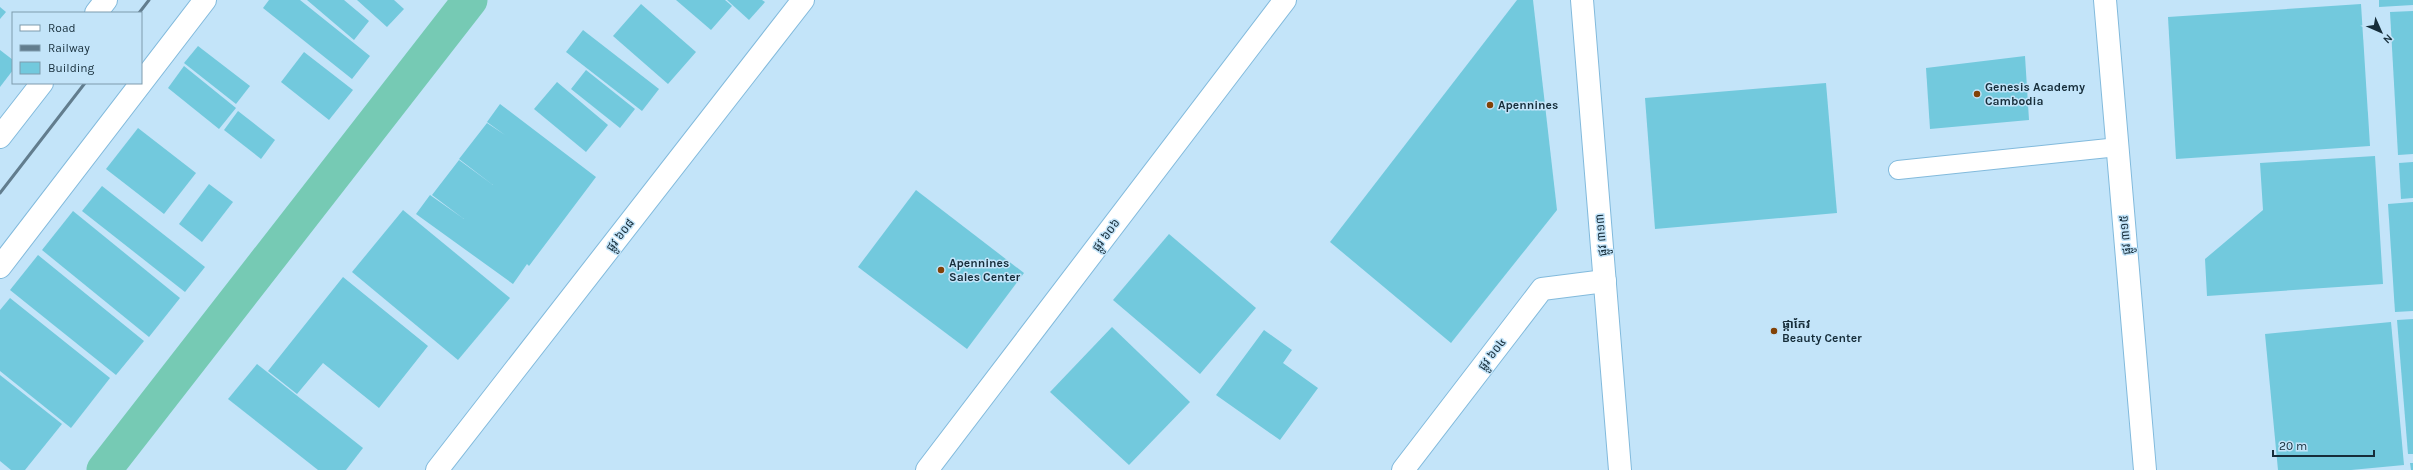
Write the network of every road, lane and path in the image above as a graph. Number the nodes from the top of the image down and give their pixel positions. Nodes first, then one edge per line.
1 (106, 0) edge
2 (205, 0) edge
3 (803, 0) edge
4 (1285, 0) edge
5 (1582, 0) edge
6 (2105, 0) edge
7 (97, 12) edge
8 (142, 82) edge
9 (41, 84) edge
10 (140, 84) edge
11 (0, 138) edge
12 (2118, 147) junction
13 (1898, 170) dead end
14 (0, 266) edge
15 (1605, 281) junction
16 (437, 470) edge
17 (927, 470) edge
18 (1403, 470) edge
19 (1620, 470) edge
20 (2145, 470) edge

1 - 7 street
2 - 8 street
3 - 16 street, ផ្លូវ ៦០៨
4 - 17 street, ផ្លូវ ៦០៦
5 - 15 street, ផ្លូវ ៣១៣
6 - 12 street, ផ្លូវ ៣១៥
9 - 11 street
10 - 14 street
12 - 13 lane
12 - 20 street, ផ្លូវ ៣១៥
15 - 18 street, ផ្លូវ ៦០៤
15 - 19 street, ផ្លូវ ៣១៣

